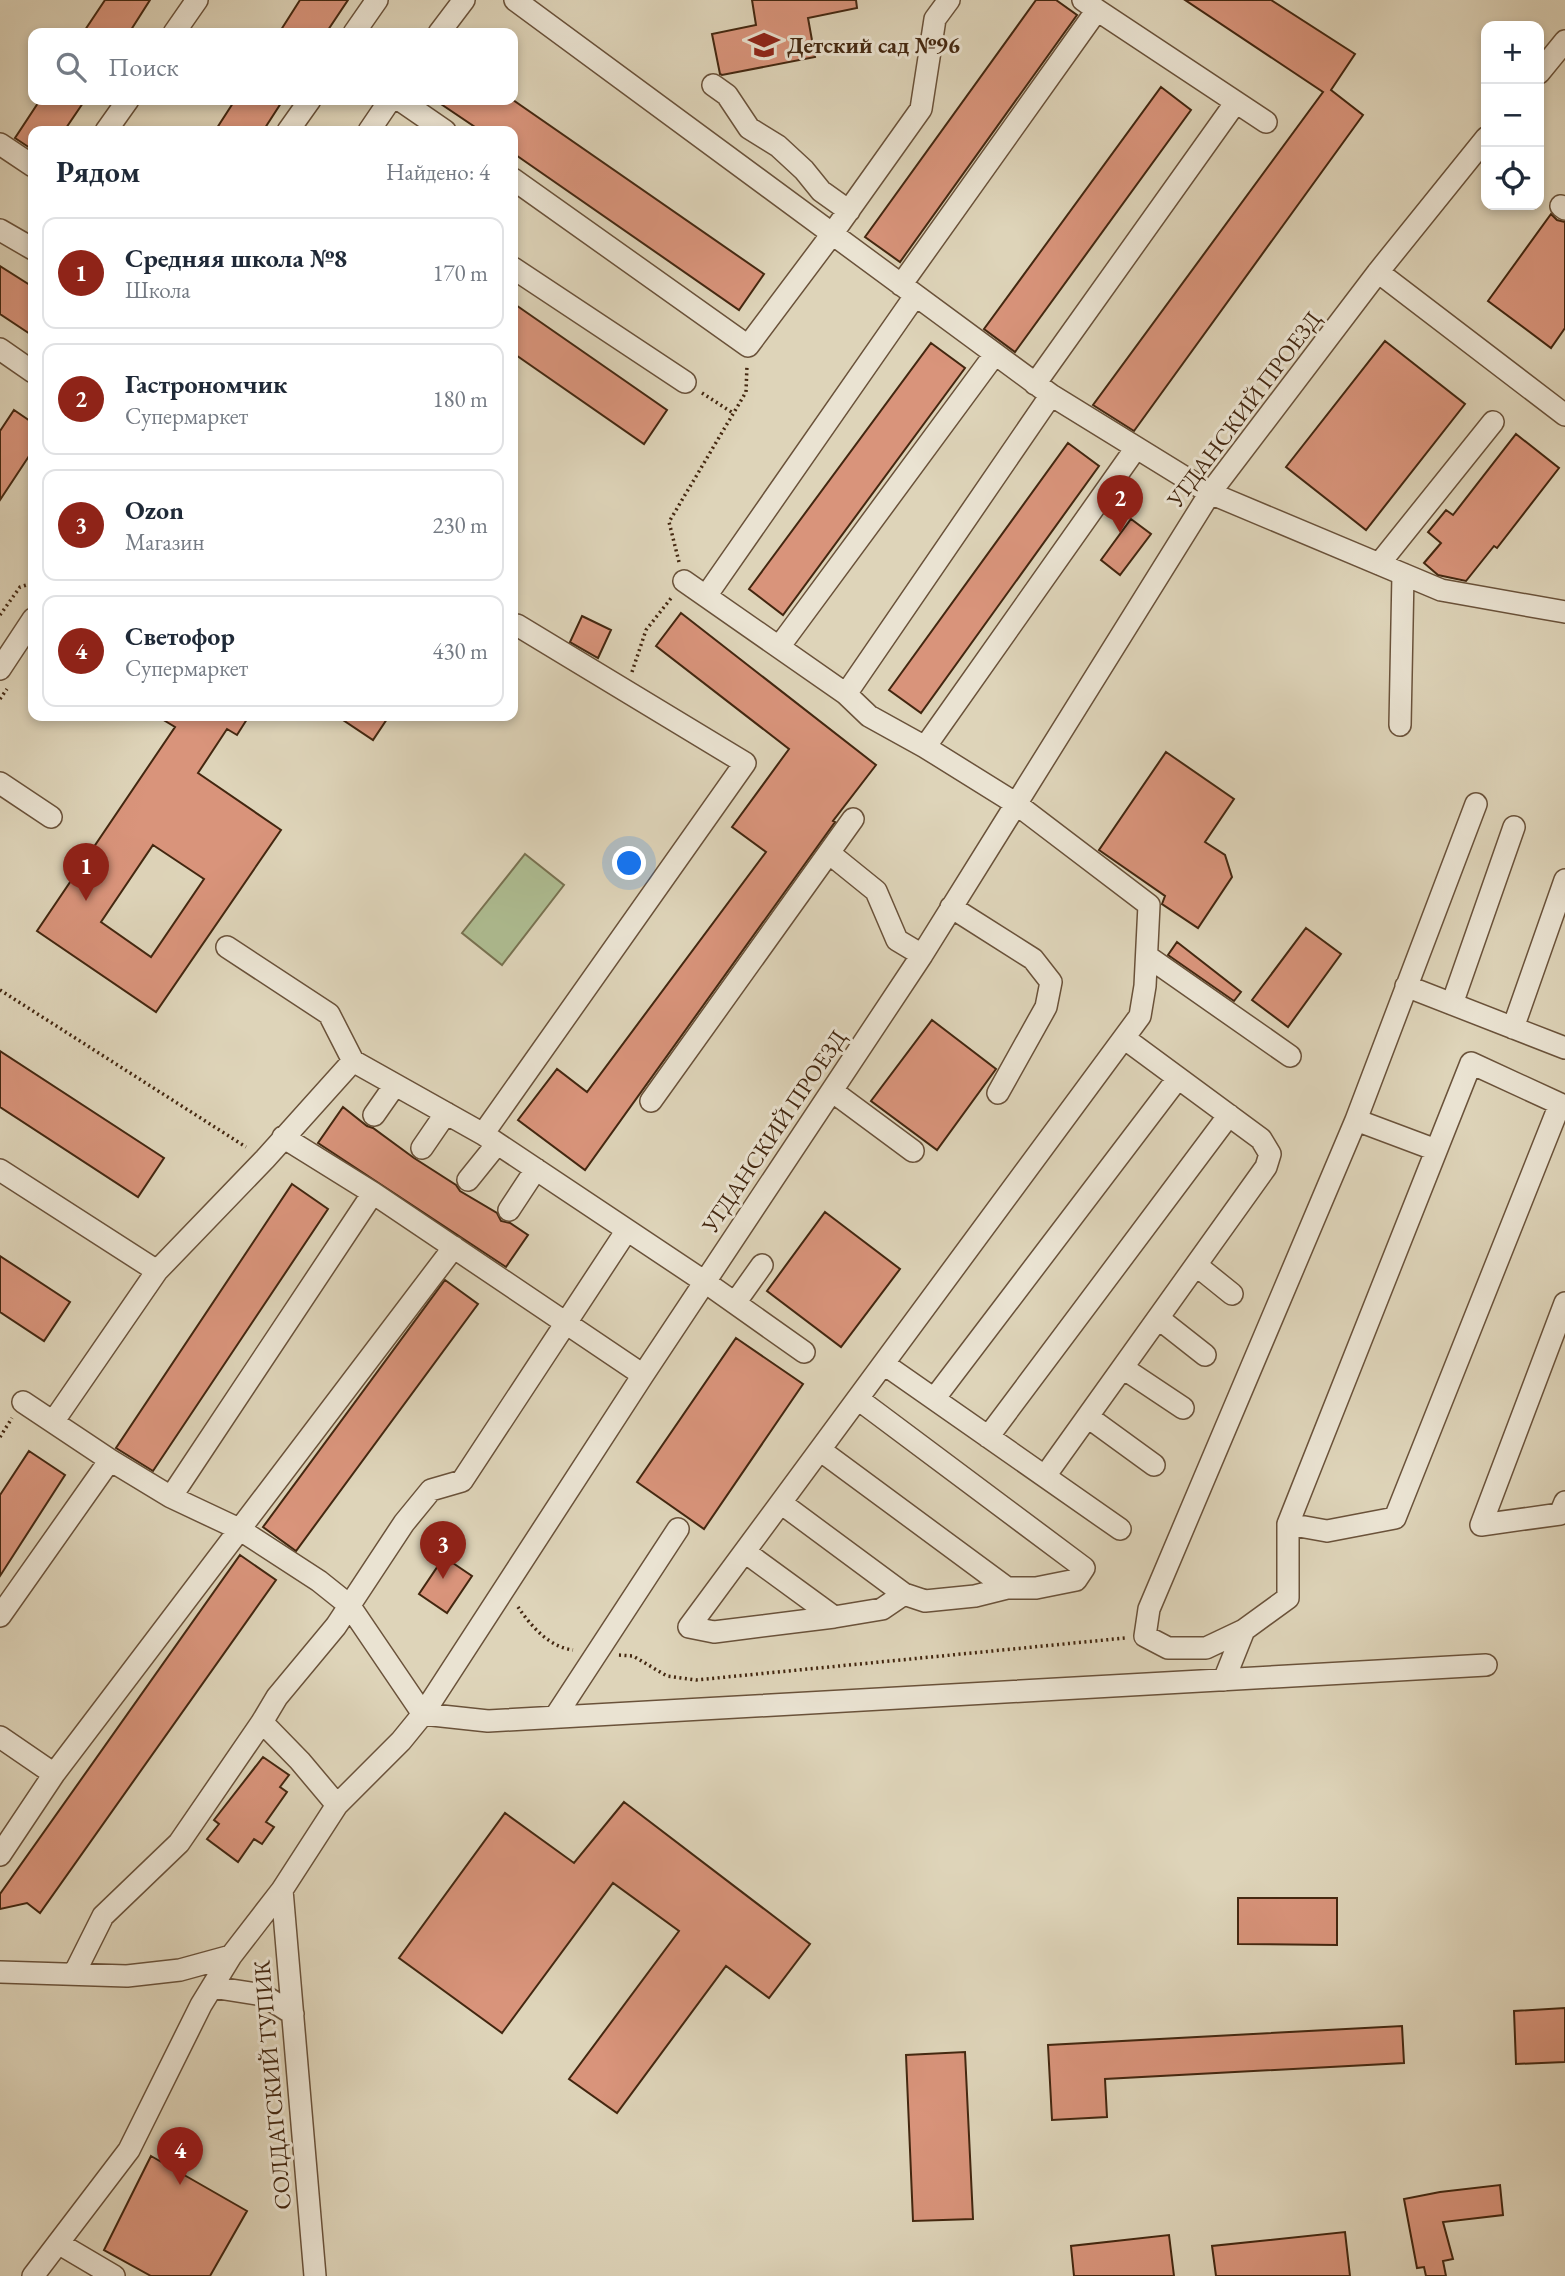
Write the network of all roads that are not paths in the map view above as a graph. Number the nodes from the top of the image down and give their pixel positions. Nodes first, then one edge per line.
1 (197, 0) edge
2 (377, 0) edge
3 (464, 0) edge
4 (515, 0) edge
5 (949, 0) edge
6 (1090, 5) edge
7 (177, 28) edge
8 (357, 28) edge
9 (443, 28) edge
10 (1565, 41) edge
11 (1544, 67) edge
12 (713, 85) dead end
13 (1236, 102) junction
14 (124, 105) edge
15 (306, 105) edge
16 (387, 105) edge
17 (407, 105) edge
18 (1266, 122) dead end
19 (110, 126) edge
20 (292, 126) edge
21 (372, 126) edge
22 (438, 126) edge
23 (1481, 144) edge
24 (0, 145) edge
25 (28, 163) edge
26 (518, 183) edge
27 (849, 211) junction
28 (0, 230) edge
29 (832, 234) junction
30 (28, 246) edge
31 (518, 271) edge
32 (1378, 272) junction
33 (908, 290) junction
34 (0, 349) edge
35 (995, 354) junction
36 (28, 369) edge
37 (685, 382) road end
38 (1043, 390) junction
39 (1565, 415) edge
40 (1493, 422) dead end
41 (1136, 447) junction
42 (1210, 493) junction
43 (1378, 564) junction
44 (1403, 574) junction
45 (684, 581) road end
46 (706, 596) junction
47 (1565, 612) edge
48 (518, 626) edge
49 (28, 627) edge
50 (779, 647) junction
51 (0, 669) edge
52 (846, 694) junction
53 (1400, 725) dead end
54 (925, 747) junction
55 (0, 783) edge
56 (1015, 803) junction
57 (1476, 804) dead end
58 (51, 817) dead end
59 (853, 819) dead end
60 (1514, 827) dead end
61 (828, 853) junction
62 (1565, 880) edge
63 (951, 908) junction
64 (227, 947) dead end
65 (922, 956) junction
66 (1147, 956) junction
67 (1406, 986) junction
68 (1452, 1004) junction
69 (1513, 1028) junction
70 (1124, 1038) junction
71 (1565, 1048) edge
72 (1290, 1056) dead end
73 (353, 1061) junction
74 (1178, 1078) junction
75 (395, 1085) junction
76 (832, 1091) junction
77 (998, 1093) dead end
78 (651, 1101) dead end
79 (446, 1113) junction
80 (374, 1115) dead end
81 (1229, 1115) junction
82 (1356, 1120) junction
83 (283, 1136) junction
84 (490, 1139) junction
85 (422, 1148) dead end
86 (1437, 1150) junction
87 (913, 1151) dead end
88 (536, 1169) junction
89 (0, 1170) edge
90 (468, 1181) dead end
91 (373, 1193) junction
92 (509, 1210) dead end
93 (627, 1230) junction
94 (454, 1247) junction
95 (762, 1265) dead end
96 (1196, 1265) junction
97 (157, 1271) junction
98 (705, 1282) junction
99 (1232, 1294) dead end
100 (735, 1303) junction
101 (1565, 1303) edge
102 (1158, 1318) junction
103 (566, 1323) junction
104 (804, 1352) dead end
105 (1205, 1355) dead end
106 (884, 1364) junction
107 (1123, 1368) junction
108 (643, 1375) junction
109 (858, 1399) junction
110 (934, 1399) junction
111 (23, 1402) dead end
112 (1182, 1408) dead end
113 (1088, 1417) junction
114 (53, 1422) junction
115 (988, 1437) junction
116 (820, 1450) junction
117 (110, 1461) junction
118 (1154, 1465) dead end
119 (1045, 1476) junction
120 (171, 1497) junction
121 (1565, 1502) edge
122 (781, 1503) junction
123 (1288, 1524) junction
124 (239, 1529) junction
125 (678, 1529) dead end
126 (1120, 1529) dead end
127 (745, 1552) junction
128 (1007, 1588) junction
129 (904, 1594) junction
130 (349, 1605) junction
131 (0, 1616) edge
132 (834, 1617) junction
133 (1244, 1630) junction
134 (1486, 1665) dead end
135 (1224, 1680) junction
136 (423, 1714) junction
137 (555, 1717) junction
138 (261, 1722) junction
139 (0, 1737) edge
140 (54, 1774) junction
141 (337, 1805) junction
142 (0, 1855) edge
143 (282, 1890) junction
144 (231, 1956) junction
145 (0, 1972) edge
146 (74, 1974) junction
147 (212, 1987) junction
148 (293, 2014) junction
149 (58, 2243) junction
150 (33, 2276) edge
151 (114, 2276) edge
152 (315, 2276) edge

1 - 7 street
2 - 8 street
3 - 9 street
4 - 29 street
5 - 27 street
6 - 13 street
6 - 33 street
10 - 11 street
12 - 27 street
13 - 18 street
13 - 38 street
14 - 19 street
15 - 20 street
16 - 21 street
17 - 22 street
23 - 32 street, УГДАНСКИЙ ПРОЕЗД
24 - 25 street
26 - 29 street
27 - 29 street
28 - 30 street
29 - 33 street
31 - 37 street
32 - 39 street
32 - 42 street, УГДАНСКИЙ ПРОЕЗД
33 - 35 street
33 - 46 street
34 - 36 street
35 - 38 street
35 - 50 street
38 - 41 street
38 - 52 street
40 - 43 street
41 - 42 street
41 - 54 street
42 - 43 street
42 - 56 street, УГДАНСКИЙ ПРОЕЗД
43 - 44 street
44 - 47 street
44 - 53 street
45 - 46 street
46 - 50 street
48 - 84 street
49 - 51 street
50 - 52 street
52 - 54 street
54 - 56 street
55 - 58 street
56 - 63 street, УГДАНСКИЙ ПРОЕЗД
56 - 66 street
57 - 67 street
59 - 61 street
60 - 68 street
61 - 65 street
61 - 78 street
62 - 69 street
63 - 65 street, УГДАНСКИЙ ПРОЕЗД
63 - 77 street
64 - 73 street
65 - 76 street, УГДАНСКИЙ ПРОЕЗД
66 - 70 street
66 - 72 street
67 - 68 street
67 - 82 street
68 - 69 street
69 - 71 street
70 - 74 street
70 - 106 street
73 - 75 street
73 - 83 street
74 - 81 street
74 - 110 street
75 - 79 street
75 - 80 street
76 - 87 street
76 - 98 street, УГДАНСКИЙ ПРОЕЗД
79 - 84 street
79 - 85 street
81 - 96 street
81 - 115 street
82 - 86 street
82 - 133 street
83 - 91 street
83 - 97 street
84 - 88 street
84 - 90 street
86 - 123 street
86 - 123 street
88 - 92 street
88 - 93 street
89 - 97 street
91 - 94 street
91 - 120 street
93 - 98 street
93 - 103 street
94 - 103 street
94 - 124 street
95 - 100 street
96 - 99 street
96 - 102 street
97 - 114 street
98 - 100 street
98 - 108 street, УГДАНСКИЙ ПРОЕЗД
100 - 104 street
101 - 121 street
102 - 105 street
102 - 107 street
103 - 108 street
103 - 130 street
106 - 109 street
106 - 110 street
107 - 112 street
107 - 113 street
108 - 136 street, УГДАНСКИЙ ПРОЕЗД
109 - 116 street
109 - 128 street
110 - 115 street
111 - 114 street
113 - 118 street
113 - 119 street
114 - 117 street
115 - 119 street
116 - 122 street
116 - 128 street
117 - 120 street
117 - 131 street
119 - 126 street
120 - 124 street
122 - 127 street
122 - 129 street
123 - 133 street
124 - 130 street
124 - 140 street
125 - 137 street
127 - 132 street
127 - 132 street
128 - 129 street
129 - 132 street
130 - 136 street
130 - 138 street
133 - 135 street
134 - 135 street
135 - 137 street
136 - 137 street
136 - 141 street, УГДАНСКИЙ ПРОЕЗД
138 - 141 street
138 - 146 street
139 - 140 street
140 - 142 street
141 - 143 street, УГДАНСКИЙ ПРОЕЗД
143 - 144 street, УГДАНСКИЙ ПРОЕЗД
143 - 148 street, СОЛДАТСКИЙ ТУПИК
144 - 146 street
144 - 147 street, УГДАНСКИЙ ПРОЕЗД
145 - 146 street
147 - 148 street
147 - 149 street, УГДАНСКИЙ ПРОЕЗД
148 - 152 street, СОЛДАТСКИЙ ТУПИК
149 - 150 street, УГДАНСКИЙ ПРОЕЗД
149 - 151 street

